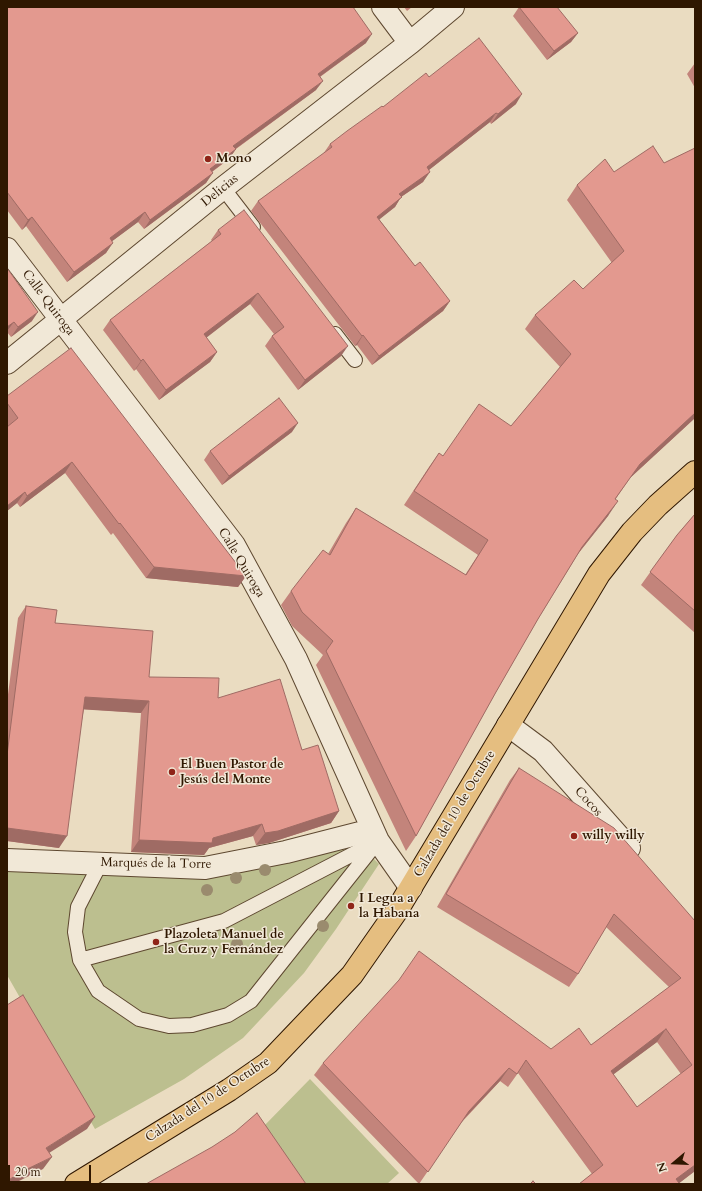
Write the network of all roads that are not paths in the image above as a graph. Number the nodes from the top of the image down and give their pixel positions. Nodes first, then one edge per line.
1 (383, 7) edge
2 (453, 7) edge
3 (410, 43) junction
4 (223, 188) junction
5 (261, 237) edge
6 (7, 249) edge
7 (61, 320) junction
8 (327, 324) edge
9 (355, 360) dead end
10 (7, 363) edge
11 (695, 472) edge
12 (508, 725) junction
13 (375, 835) junction
14 (7, 860) edge
15 (642, 863) edge
16 (100, 864) junction
17 (411, 888) junction
18 (80, 960) junction
19 (76, 1184) edge

1 - 3 street
2 - 3 street, Delicias
3 - 4 street, Delicias
4 - 5 lane
4 - 7 street, Delicias
6 - 7 street, Calle Quiroga
7 - 10 street, Delicias
7 - 13 street, Calle Quiroga
8 - 9 lane
11 - 12 main road, Calzada del 10 de Octubre
12 - 15 street, Cocos
12 - 17 main road, Calzada del 10 de Octubre
13 - 16 street, Marqués de la Torre
13 - 17 street, Calle Quiroga
13 - 18 lane
13 - 18 lane
14 - 16 street, Marqués de la Torre
16 - 18 lane
17 - 19 main road, Calzada del 10 de Octubre

